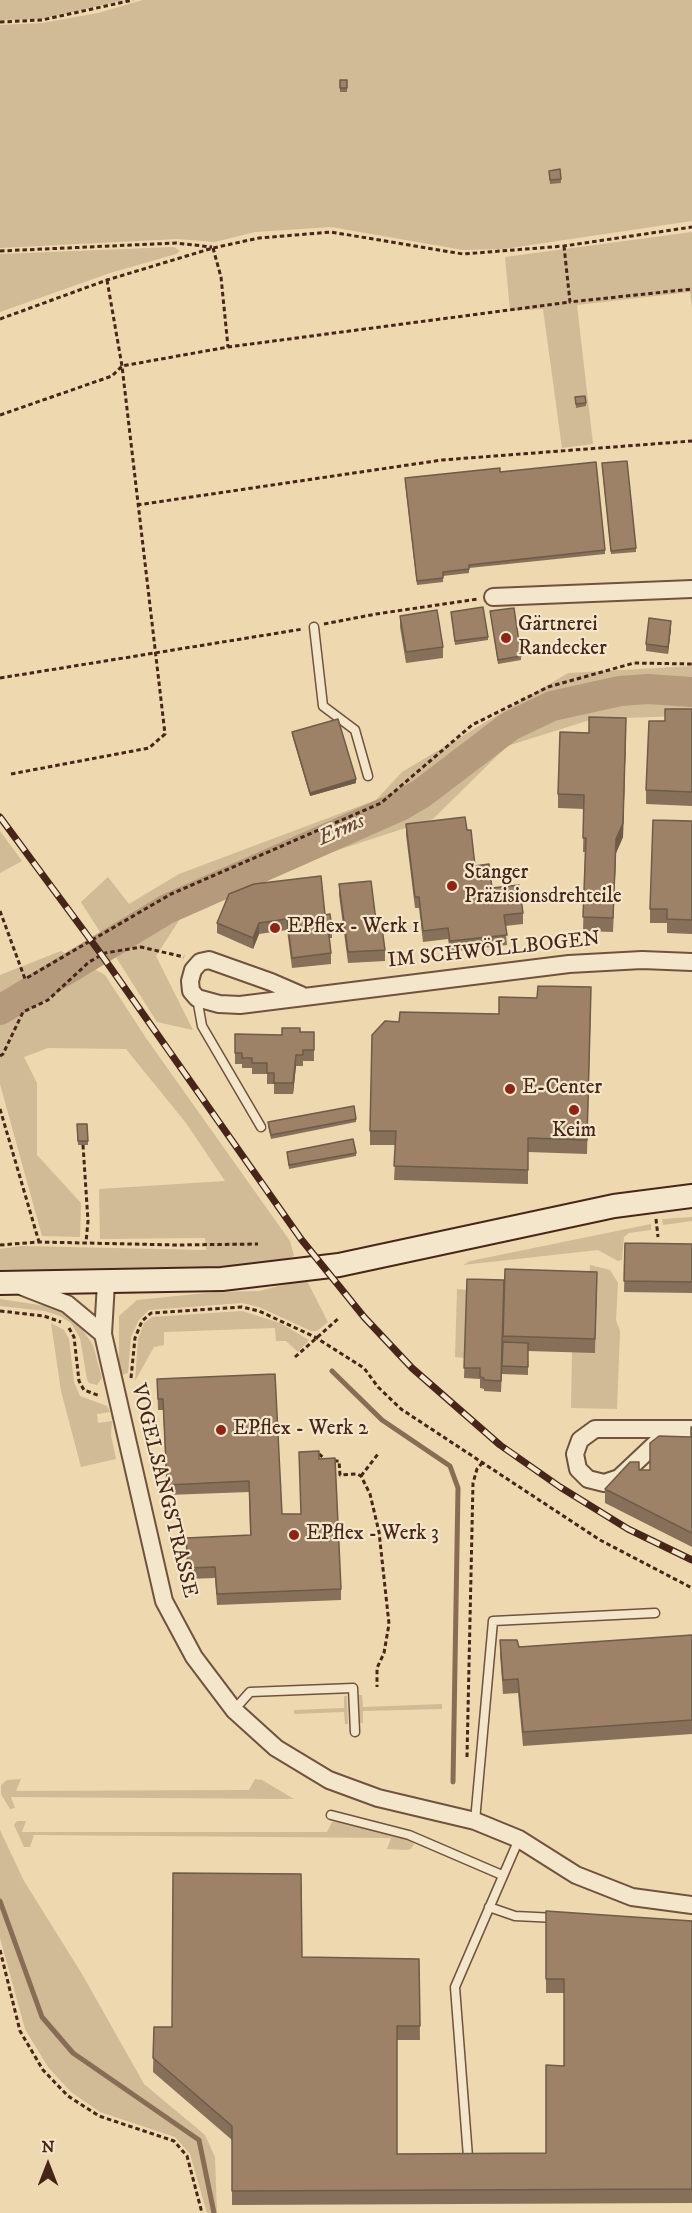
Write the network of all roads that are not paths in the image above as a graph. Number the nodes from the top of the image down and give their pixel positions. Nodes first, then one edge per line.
1 (692, 589) edge
2 (493, 597) dead end
3 (314, 627) dead end
4 (368, 776) dead end
5 (692, 962) edge
6 (301, 995) junction
7 (197, 998) junction
8 (261, 1127) dead end
9 (692, 1196) edge
10 (6, 1283) edge
11 (106, 1283) junction
12 (103, 1334) junction
13 (671, 1429) junction
14 (692, 1430) edge
15 (655, 1613) dead end
16 (234, 1710) junction
17 (355, 1732) dead end
18 (332, 1815) dead end
19 (475, 1821) junction
20 (519, 1839) junction
21 (502, 1875) junction
22 (692, 1905) edge
23 (489, 1906) junction
24 (562, 1918) edge
25 (468, 2157) edge

1 - 2 street
3 - 4 lane
5 - 6 street, IM SCHWÖLLBOGEN
6 - 7 street, IM SCHWÖLLBOGEN
6 - 7 street
7 - 8 lane
9 - 11 street
10 - 11 street
10 - 12 street
11 - 12 street, VOGELSANGSTRASSE
12 - 16 street, VOGELSANGSTRASSE
13 - 13 street
13 - 14 street
15 - 19 lane
16 - 17 lane
16 - 19 street, VOGELSANGSTRASSE
18 - 21 lane
19 - 20 street, VOGELSANGSTRASSE
20 - 21 lane
20 - 22 street, VOGELSANGSTRASSE
21 - 23 lane
23 - 24 lane
23 - 25 lane

